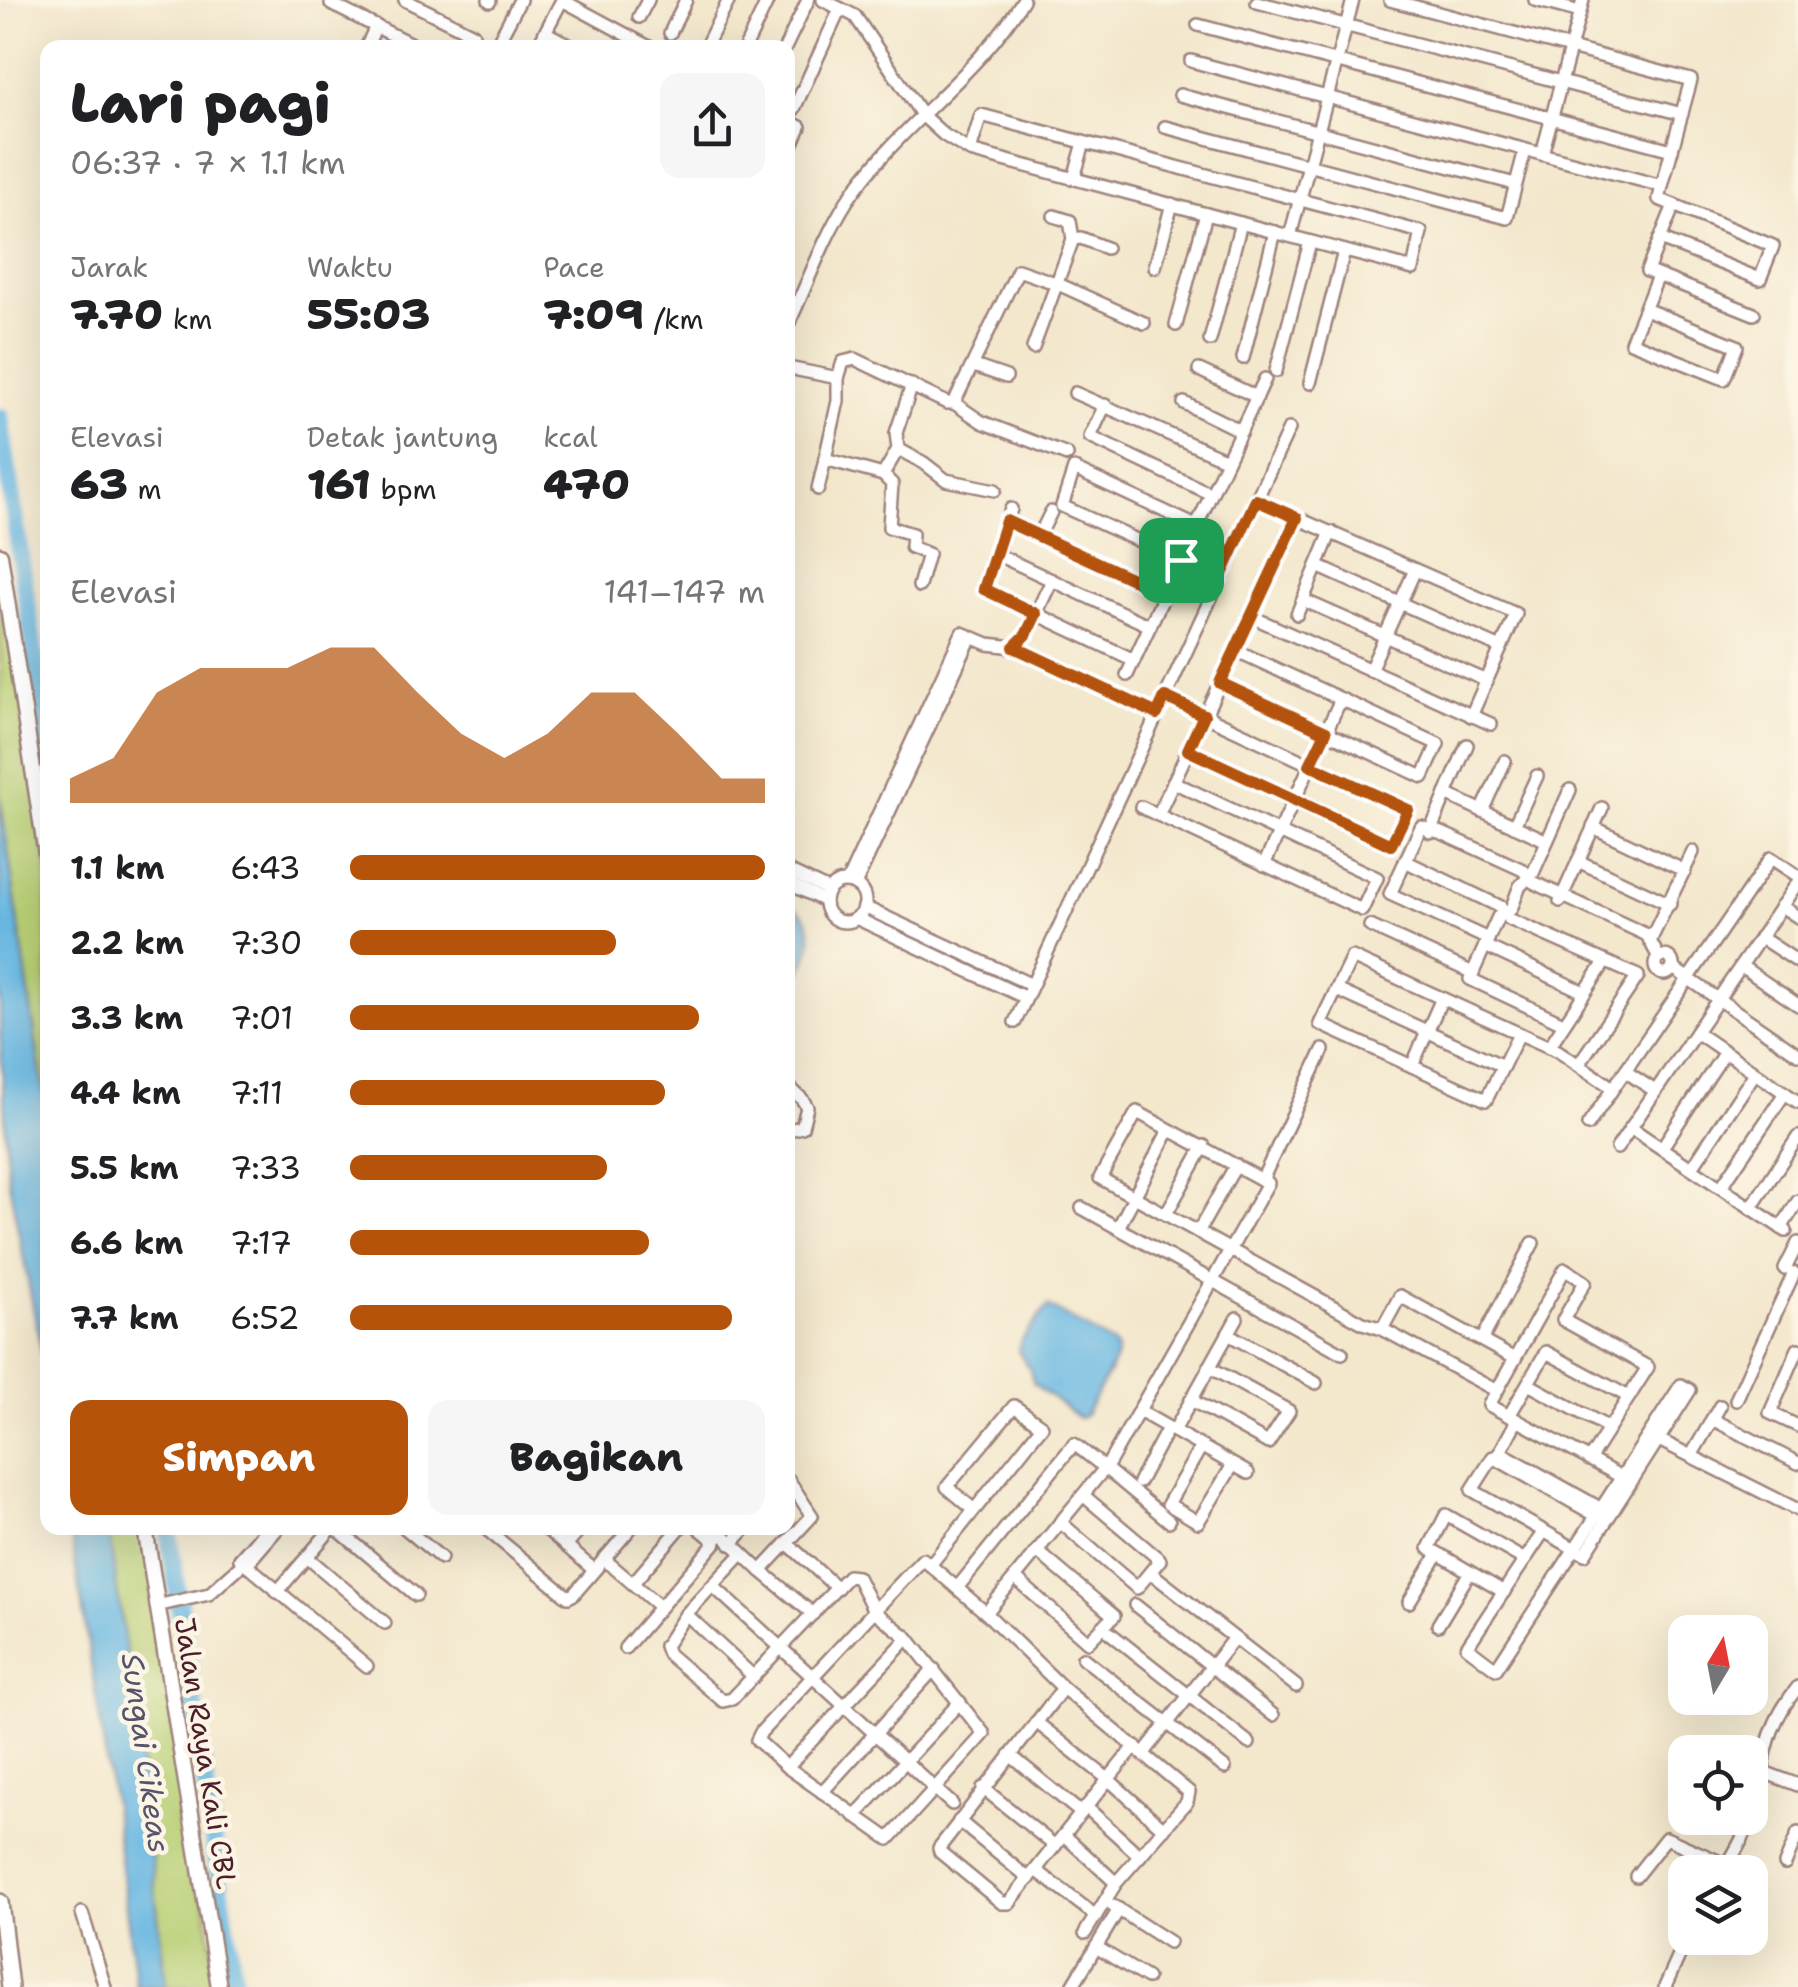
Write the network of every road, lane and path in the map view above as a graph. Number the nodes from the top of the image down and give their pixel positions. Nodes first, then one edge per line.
1 (333, 0) edge
2 (405, 0) edge
3 (520, 0) edge
4 (648, 0) edge
5 (686, 0) edge
6 (729, 0) edge
7 (768, 0) edge
8 (808, 0) edge
9 (825, 0) edge
10 (1024, 0) edge
11 (1352, 0) edge
12 (1390, 0) edge
13 (1534, 0) edge
14 (1262, 2) edge
15 (1581, 6) edge
16 (840, 8) junction
17 (639, 17) dead end
18 (1198, 25) dead end
19 (376, 26) junction
20 (1346, 26) junction
21 (546, 32) junction
22 (670, 33) dead end
23 (473, 34) dead end
24 (370, 40) edge
25 (402, 40) edge
26 (500, 40) edge
27 (542, 40) edge
28 (560, 40) edge
29 (636, 40) edge
30 (709, 40) edge
31 (750, 40) edge
32 (789, 40) edge
33 (1570, 48) junction
34 (1191, 61) dead end
35 (1336, 62) junction
36 (1561, 82) junction
37 (1180, 95) dead end
38 (1327, 97) junction
39 (795, 106) edge
40 (1682, 114) junction
41 (922, 115) junction
42 (1552, 118) junction
43 (1165, 128) dead end
44 (1318, 132) junction
45 (1084, 143) junction
46 (970, 150) junction
47 (1525, 150) junction
48 (1672, 150) junction
49 (1542, 154) junction
50 (1308, 166) junction
51 (1074, 178) junction
52 (1516, 184) junction
53 (1662, 186) junction
54 (1299, 200) junction
55 (1172, 204) junction
56 (1674, 205) junction
57 (1206, 214) junction
58 (1054, 216) dead end
59 (1241, 223) junction
60 (1275, 232) junction
61 (1290, 236) junction
62 (1073, 239) junction
63 (1660, 239) junction
64 (1310, 242) junction
65 (1106, 248) dead end
66 (1344, 251) junction
67 (1155, 267) dead end
68 (1658, 276) junction
69 (1058, 284) junction
70 (795, 291) edge
71 (801, 296) junction
72 (795, 309) edge
73 (1645, 309) junction
74 (1754, 314) dead end
75 (1144, 323) dead end
76 (1176, 325) dead end
77 (1210, 340) dead end
78 (1033, 348) dead end
79 (1243, 358) dead end
80 (974, 366) junction
81 (795, 369) edge
82 (1200, 370) dead end
83 (1276, 371) dead end
84 (1006, 377) dead end
85 (838, 378) junction
86 (1264, 380) dead end
87 (1310, 383) dead end
88 (912, 384) junction
89 (1075, 393) dead end
90 (1256, 397) junction
91 (954, 403) junction
92 (1184, 403) dead end
93 (1105, 405) junction
94 (1289, 429) dead end
95 (1241, 430) junction
96 (898, 448) junction
97 (1068, 455) dead end
98 (825, 459) junction
99 (1227, 460) junction
100 (883, 475) junction
101 (818, 489) dead end
102 (995, 490) dead end
103 (1211, 494) junction
104 (1256, 500) junction
105 (1051, 512) dead end
106 (1297, 518) junction
107 (1196, 526) junction
108 (1331, 532) junction
109 (1039, 536) junction
110 (996, 554) junction
111 (0, 555) edge
112 (1181, 560) junction
113 (1317, 566) junction
114 (1415, 570) junction
115 (1220, 578) junction
116 (1052, 580) junction
117 (919, 586) dead end
118 (1165, 594) junction
119 (1302, 600) junction
120 (1400, 603) junction
121 (1036, 614) junction
122 (1297, 614) dead end
123 (1250, 616) junction
124 (1150, 626) junction
125 (1385, 636) junction
126 (1014, 647) junction
127 (1502, 648) junction
128 (1235, 650) junction
129 (1134, 660) junction
130 (1370, 670) junction
131 (1127, 675) dead end
132 (1487, 680) junction
133 (1220, 683) junction
134 (1165, 697) junction
135 (1341, 699) junction
136 (1157, 714) junction
137 (1204, 715) junction
138 (1472, 716) junction
139 (1490, 724) dead end
140 (1326, 732) junction
141 (1468, 745) dead end
142 (1188, 750) junction
143 (1504, 761) dead end
144 (1310, 765) junction
145 (1536, 776) dead end
146 (1173, 782) junction
147 (1570, 790) dead end
148 (1446, 794) junction
149 (1294, 799) junction
150 (1142, 807) dead end
151 (1602, 808) dead end
152 (1482, 811) junction
153 (40, 815) edge
154 (1158, 815) junction
155 (1514, 826) junction
156 (1593, 827) junction
157 (1279, 832) junction
158 (1430, 832) junction
159 (1547, 841) junction
160 (1693, 852) dead end
161 (1405, 861) junction
162 (1578, 862) junction
163 (1264, 864) junction
164 (1685, 871) junction
165 (795, 875) edge
166 (1526, 879) junction
167 (1798, 879) edge
168 (851, 883) junction
169 (795, 885) edge
170 (827, 896) junction
171 (1561, 898) junction
172 (1670, 904) junction
173 (1782, 906) junction
174 (860, 912) junction
175 (1505, 913) junction
176 (1798, 917) edge
177 (1370, 926) dead end
178 (1760, 937) junction
179 (1650, 941) junction
180 (1487, 943) junction
181 (1605, 962) junction
182 (1798, 962) edge
183 (1741, 966) junction
184 (1473, 973) junction
185 (1689, 979) junction
186 (1337, 990) junction
187 (1029, 992) junction
188 (1584, 992) junction
189 (1442, 998) junction
190 (1718, 999) junction
191 (1798, 1005) edge
192 (1015, 1022) dead end
193 (1563, 1023) junction
194 (1428, 1032) junction
195 (1696, 1032) junction
196 (1519, 1034) junction
197 (1549, 1047) junction
198 (1324, 1050) dead end
199 (1725, 1052) junction
200 (1798, 1054) edge
201 (1578, 1064) junction
202 (1412, 1066) junction
203 (1503, 1066) junction
204 (1624, 1071) junction
205 (1755, 1073) junction
206 (1613, 1088) junction
207 (1656, 1091) junction
208 (795, 1092) edge
209 (1785, 1093) junction
210 (1798, 1102) edge
211 (1588, 1125) dead end
212 (1632, 1125) junction
213 (795, 1128) edge
214 (1169, 1130) junction
215 (1798, 1137) edge
216 (1665, 1143) junction
217 (1204, 1146) junction
218 (1617, 1148) dead end
219 (1694, 1163) junction
220 (1236, 1165) junction
221 (1262, 1180) junction
222 (1724, 1183) junction
223 (1135, 1197) junction
224 (1798, 1201) edge
225 (1752, 1205) junction
226 (1082, 1208) dead end
227 (1166, 1214) junction
228 (1118, 1228) junction
229 (1198, 1232) junction
230 (1533, 1243) dead end
231 (1798, 1243) edge
232 (1231, 1250) junction
233 (1788, 1270) edge
234 (1213, 1281) junction
235 (1237, 1318) dead end
236 (1382, 1329) junction
237 (1228, 1334) junction
238 (1482, 1340) junction
239 (1798, 1349) edge
240 (1342, 1352) dead end
241 (1515, 1358) junction
242 (1209, 1368) junction
243 (1316, 1384) dead end
244 (1528, 1384) junction
245 (1497, 1391) junction
246 (1629, 1397) junction
247 (1191, 1400) junction
248 (1736, 1400) dead end
249 (1720, 1406) dead end
250 (1139, 1411) junction
251 (1513, 1418) junction
252 (1712, 1420) junction
253 (1798, 1426) edge
254 (1609, 1428) junction
255 (1171, 1429) junction
256 (1658, 1440) junction
257 (1202, 1446) junction
258 (1691, 1456) junction
259 (1590, 1460) junction
260 (1798, 1463) edge
261 (1233, 1464) junction
262 (1107, 1466) junction
263 (1248, 1473) dead end
264 (1626, 1480) junction
265 (1139, 1482) dead end
266 (795, 1491) edge
267 (1083, 1495) junction
268 (973, 1509) junction
269 (1798, 1510) edge
270 (1603, 1513) junction
271 (1169, 1521) dead end
272 (1060, 1522) junction
273 (1544, 1531) junction
274 (146, 1535) edge
275 (261, 1535) edge
276 (271, 1535) edge
277 (327, 1535) edge
278 (343, 1535) edge
279 (414, 1535) edge
280 (493, 1535) edge
281 (553, 1535) edge
282 (576, 1535) edge
283 (624, 1535) edge
284 (674, 1535) edge
285 (708, 1535) edge
286 (722, 1535) edge
287 (739, 1535) edge
288 (730, 1544) junction
289 (787, 1544) junction
290 (566, 1546) junction
291 (1576, 1549) junction
292 (1037, 1551) junction
293 (1438, 1554) junction
294 (741, 1555) junction
295 (307, 1557) junction
296 (442, 1558) dead end
297 (604, 1559) junction
298 (1524, 1560) junction
299 (242, 1563) junction
300 (930, 1565) junction
301 (594, 1570) junction
302 (761, 1571) junction
303 (1470, 1572) junction
304 (1155, 1576) dead end
305 (1014, 1578) junction
306 (633, 1583) junction
307 (713, 1586) junction
308 (837, 1588) junction
309 (957, 1588) junction
310 (277, 1592) junction
311 (1504, 1592) junction
312 (416, 1594) dead end
313 (1409, 1602) dead end
314 (1135, 1605) dead end
315 (156, 1606) junction
316 (660, 1607) junction
317 (874, 1611) junction
318 (986, 1612) junction
319 (686, 1614) junction
320 (813, 1614) junction
321 (385, 1624) dead end
322 (1438, 1625) dead end
323 (1110, 1632) dead end
324 (908, 1638) junction
325 (1234, 1638) junction
326 (625, 1648) dead end
327 (781, 1648) junction
328 (1084, 1658) dead end
329 (368, 1666) dead end
330 (1212, 1666) junction
331 (934, 1669) junction
332 (812, 1676) junction
333 (754, 1677) junction
334 (1296, 1686) dead end
335 (1798, 1687) edge
336 (1063, 1688) junction
337 (1189, 1695) junction
338 (960, 1702) junction
339 (844, 1706) junction
340 (1273, 1715) dead end
341 (1036, 1722) junction
342 (1167, 1724) junction
343 (875, 1734) junction
344 (1249, 1743) dead end
345 (1768, 1743) edge
346 (1139, 1750) junction
347 (1010, 1754) junction
348 (905, 1762) junction
349 (788, 1766) junction
350 (1224, 1768) dead end
351 (1768, 1775) edge
352 (1108, 1779) junction
353 (984, 1788) junction
354 (1798, 1789) edge
355 (936, 1790) junction
356 (822, 1792) junction
357 (952, 1804) dead end
358 (1084, 1810) junction
359 (855, 1816) junction
360 (959, 1821) junction
361 (1164, 1829) junction
362 (1798, 1833) edge
363 (1060, 1840) junction
364 (1700, 1855) edge
365 (1140, 1856) junction
366 (1785, 1864) dead end
367 (1033, 1874) junction
368 (1636, 1876) dead end
369 (1116, 1884) junction
370 (0, 1902) edge
371 (1105, 1902) junction
372 (1119, 1908) junction
373 (82, 1912) dead end
374 (1096, 1916) junction
375 (1086, 1933) dead end
376 (1170, 1942) dead end
377 (1096, 1947) junction
378 (1678, 1955) edge
379 (1148, 1978) dead end
380 (1076, 1985) edge
381 (10, 1987) edge
382 (105, 1987) edge
383 (219, 1987) edge
384 (1664, 1987) edge

1 - 19 street
2 - 23 street
3 - 26 street
4 - 17 street
5 - 22 street
6 - 30 street
7 - 31 street
8 - 32 street
9 - 16 street
10 - 41 street
11 - 20 street
12 - 33 street
13 - 15 street
14 - 20 street
15 - 33 street
16 - 39 street
16 - 41 street
18 - 35 street
19 - 24 street
19 - 25 street
20 - 35 street
20 - 36 street
21 - 27 street
21 - 28 street
21 - 29 street
33 - 36 street
33 - 40 street
34 - 38 street
35 - 38 street
35 - 42 street
36 - 40 street
36 - 42 street
37 - 44 street
38 - 44 street
38 - 47 street
40 - 48 street
41 - 46 street
41 - 71 street
42 - 48 street
42 - 49 street
43 - 50 street
44 - 50 street
44 - 52 street
45 - 46 street
45 - 51 street
45 - 54 street
46 - 51 street
47 - 49 street
47 - 52 street
48 - 53 street
49 - 53 street
50 - 52 street
50 - 54 street
51 - 55 street
53 - 56 street
54 - 61 street
54 - 66 street
55 - 57 street
55 - 67 street
56 - 63 street
56 - 63 street
57 - 59 street
57 - 76 street
58 - 62 street
59 - 60 street
59 - 77 street
60 - 61 street
60 - 79 street
61 - 64 street
62 - 65 street
62 - 69 street
63 - 68 street
64 - 66 street
64 - 83 street
66 - 87 street
68 - 73 street
68 - 74 street
69 - 75 street
69 - 78 street
69 - 80 street
70 - 71 street
71 - 72 street
73 - 73 street
80 - 84 street
80 - 91 street
81 - 85 street
82 - 90 street
85 - 88 street
85 - 98 street
86 - 90 street
88 - 91 street
88 - 96 street
89 - 93 street
90 - 95 street
91 - 97 street
92 - 95 street
93 - 99 street
93 - 103 street
94 - 104 street
95 - 99 street
96 - 100 street
96 - 102 street
98 - 100 street
98 - 101 street
99 - 103 street
100 - 117 street
103 - 107 street
104 - 106 street
104 - 115 street
105 - 109 street
106 - 108 street
106 - 123 street
107 - 112 street
107 - 112 street
108 - 113 street
108 - 114 street
109 - 110 street
109 - 118 street
110 - 116 street
110 - 121 street
111 - 153 main road
112 - 115 street
112 - 118 street
113 - 119 street
113 - 120 street
114 - 120 street
114 - 127 street
115 - 134 street
116 - 121 street
116 - 124 street
118 - 124 street
119 - 122 street
119 - 125 street
120 - 125 street
120 - 127 street
121 - 126 street
121 - 129 street
123 - 128 street
123 - 130 street
124 - 129 street
125 - 130 street
125 - 132 street
126 - 136 street
126 - 168 street
127 - 132 street
128 - 133 street
128 - 135 street
129 - 131 street
130 - 138 street
132 - 138 street
133 - 137 street
133 - 140 street
134 - 136 street
134 - 137 street
135 - 140 street
135 - 140 street
136 - 187 street
137 - 142 street
137 - 144 street
138 - 139 street
140 - 144 street
141 - 148 street
142 - 146 street
142 - 149 street
143 - 152 street
144 - 149 street
144 - 149 street
145 - 155 street
146 - 154 street
146 - 157 street
147 - 159 street
148 - 152 street
148 - 158 street
149 - 157 street
150 - 154 street
151 - 156 street
152 - 155 street
154 - 163 street
155 - 159 street
156 - 162 street
156 - 164 street
157 - 163 street
157 - 163 street
158 - 161 street
158 - 166 street
159 - 166 street
160 - 164 street
161 - 175 street
161 - 180 street
162 - 171 street
162 - 172 street
164 - 172 street
165 - 170 street
166 - 171 street
166 - 175 street
167 - 173 street
167 - 185 street
168 - 170 street
168 - 174 street
169 - 170 street
170 - 174 street
171 - 179 street
172 - 179 street
173 - 176 street
173 - 178 street
174 - 187 street
175 - 180 street
175 - 181 street
177 - 184 street
178 - 182 street
178 - 183 street
179 - 185 street
180 - 184 street
180 - 188 street
181 - 188 street
181 - 201 street
183 - 190 street
183 - 191 street
184 - 193 street
185 - 190 street
185 - 204 street
186 - 189 street
186 - 194 street
186 - 202 street
187 - 192 street
188 - 193 street
189 - 194 street
189 - 196 street
190 - 195 street
190 - 200 street
193 - 197 street
194 - 202 street
194 - 203 street
195 - 199 street
195 - 207 street
196 - 197 street
196 - 203 street
197 - 201 street
198 - 221 street
199 - 205 street
199 - 216 street
201 - 206 street
202 - 203 street
204 - 206 street
204 - 207 street
205 - 209 street
205 - 219 street
206 - 211 street
207 - 212 street
208 - 213 street
209 - 210 street
209 - 222 street
212 - 216 street
212 - 218 street
212 - 225 street
214 - 217 street
214 - 223 street
214 - 223 street
215 - 225 street
216 - 219 street
217 - 220 street
217 - 227 street
219 - 222 street
220 - 221 street
220 - 229 street
221 - 232 street
222 - 225 street
223 - 227 street
223 - 228 street
224 - 225 street
226 - 228 street
227 - 229 street
228 - 234 street
229 - 232 street
230 - 238 street
231 - 233 street
232 - 234 street
232 - 236 street
233 - 248 street
234 - 240 street
234 - 250 street
235 - 237 street
236 - 238 street
236 - 245 street
237 - 242 street
237 - 243 street
238 - 241 street
239 - 253 street
241 - 245 street
241 - 246 street
242 - 247 street
242 - 247 street
244 - 246 street
244 - 251 street
244 - 254 street
245 - 251 street
246 - 254 street
247 - 255 street
249 - 252 street
250 - 255 street
250 - 262 street
251 - 259 street
251 - 270 street
252 - 258 street
252 - 260 street
254 - 259 street
255 - 257 street
255 - 265 street
256 - 258 street
256 - 264 street
256 - 264 street
257 - 261 street
257 - 261 street
258 - 269 street
259 - 264 street
261 - 263 street
262 - 267 street
262 - 271 street
262 - 309 street
264 - 270 street
266 - 289 street
267 - 272 street
267 - 272 street
268 - 268 street
268 - 300 street
270 - 273 street
270 - 291 street
272 - 292 street
273 - 291 street
273 - 298 street
274 - 315 main road, Jalan Raya Kali CBL
275 - 299 street
276 - 299 street
277 - 295 street
278 - 312 street
279 - 296 street
280 - 301 street
281 - 290 street
282 - 290 street
283 - 297 street
284 - 306 street
285 - 316 street
286 - 288 street
287 - 288 street
288 - 294 street
289 - 302 street
289 - 308 street
290 - 301 street
291 - 311 street
292 - 305 street
292 - 305 street
293 - 298 street
293 - 303 street
293 - 313 street
294 - 302 street
294 - 307 street
295 - 310 street
295 - 321 street
297 - 301 street
297 - 306 street
298 - 311 street
299 - 310 street
299 - 315 street
300 - 309 street
300 - 317 street
302 - 320 street
303 - 311 street
303 - 322 street
304 - 325 street
305 - 318 street
306 - 316 street
307 - 319 street
307 - 327 street
308 - 317 street
308 - 320 street
309 - 318 street
310 - 329 street
314 - 330 street
315 - 383 main road, Jalan Raya Kali CBL
316 - 326 street
317 - 324 street
317 - 332 street
318 - 336 street
319 - 333 street
319 - 333 street
320 - 327 street
323 - 337 street
324 - 331 street
324 - 339 street
325 - 330 street
325 - 334 street
327 - 332 street
327 - 333 street
328 - 342 street
330 - 337 street
330 - 340 street
331 - 338 street
331 - 343 street
332 - 339 street
332 - 349 street
335 - 345 street
336 - 341 street
336 - 346 street
337 - 342 street
337 - 344 street
338 - 348 street
338 - 355 street
339 - 343 street
339 - 349 street
341 - 347 street
341 - 352 street
342 - 346 street
342 - 350 street
343 - 348 street
343 - 356 street
346 - 352 street
346 - 361 street
347 - 353 street
347 - 358 street
348 - 355 street
348 - 359 street
349 - 356 street
351 - 354 street
352 - 358 street
352 - 361 street
353 - 360 street
353 - 363 street
355 - 357 street
355 - 359 street
356 - 359 street
358 - 363 street
358 - 365 street
360 - 367 street
360 - 367 street
361 - 365 street
362 - 366 street
363 - 367 street
363 - 369 street
364 - 368 street
365 - 369 street
367 - 374 street
369 - 371 street
370 - 381 highway
371 - 372 street
371 - 374 street
372 - 376 street
372 - 377 street
373 - 382 street
374 - 375 street
377 - 379 street
377 - 380 street
378 - 384 street

